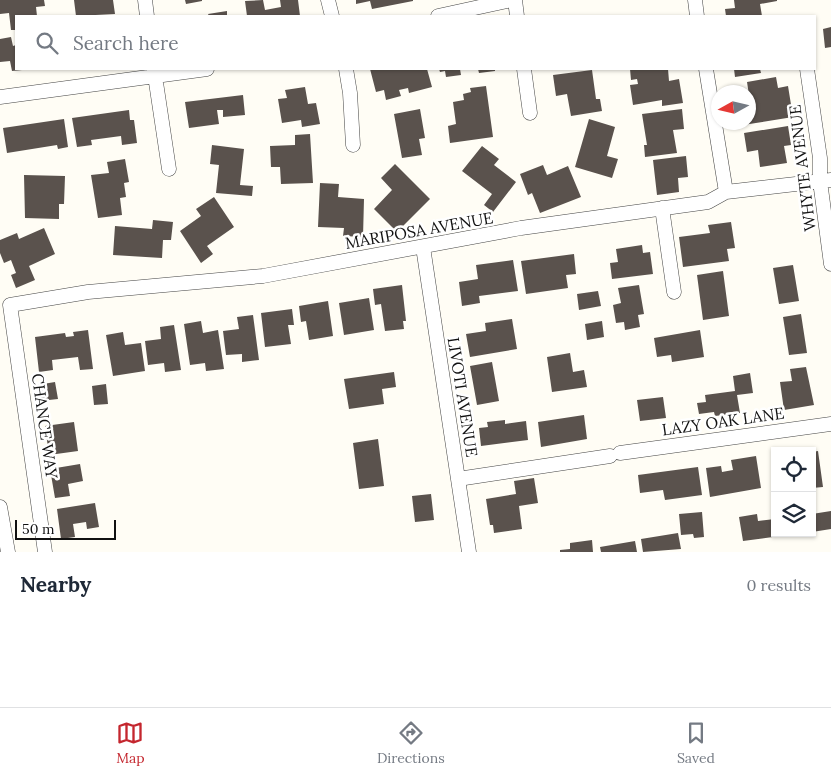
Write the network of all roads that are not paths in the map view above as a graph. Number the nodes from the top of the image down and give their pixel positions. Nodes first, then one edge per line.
1 (145, 0) edge
2 (328, 0) edge
3 (513, 0) edge
4 (695, 0) edge
5 (147, 15) edge
6 (332, 15) edge
7 (443, 15) edge
8 (517, 15) edge
9 (697, 15) edge
10 (190, 70) edge
11 (346, 70) edge
12 (524, 70) edge
13 (706, 70) edge
14 (807, 70) edge
15 (155, 72) edge
16 (0, 97) edge
17 (530, 113) dead end
18 (353, 145) dead end
19 (169, 169) dead end
20 (826, 180) edge
21 (726, 192) junction
22 (662, 208) junction
23 (423, 247) junction
24 (831, 264) edge
25 (674, 292) dead end
26 (10, 305) joint
27 (831, 424) edge
28 (458, 479) junction
29 (0, 506) edge
30 (8, 552) edge
31 (45, 552) edge
32 (469, 552) edge

1 - 5 street
2 - 6 street
3 - 7 street
3 - 8 street
4 - 9 street
10 - 15 street
11 - 18 street
12 - 17 street
13 - 21 street
14 - 20 street, WHYTE AVENUE
15 - 16 street
15 - 19 street
20 - 21 street, MARIPOSA AVENUE
20 - 24 street, WHYTE AVENUE
21 - 22 street, MARIPOSA AVENUE
22 - 23 street, MARIPOSA AVENUE
22 - 25 street
23 - 26 street, MARIPOSA AVENUE
23 - 28 street, LIVOTI AVENUE
26 - 31 street, CHANCE WAY
27 - 28 street, LAZY OAK LANE
28 - 32 street, LIVOTI AVENUE
29 - 30 street

